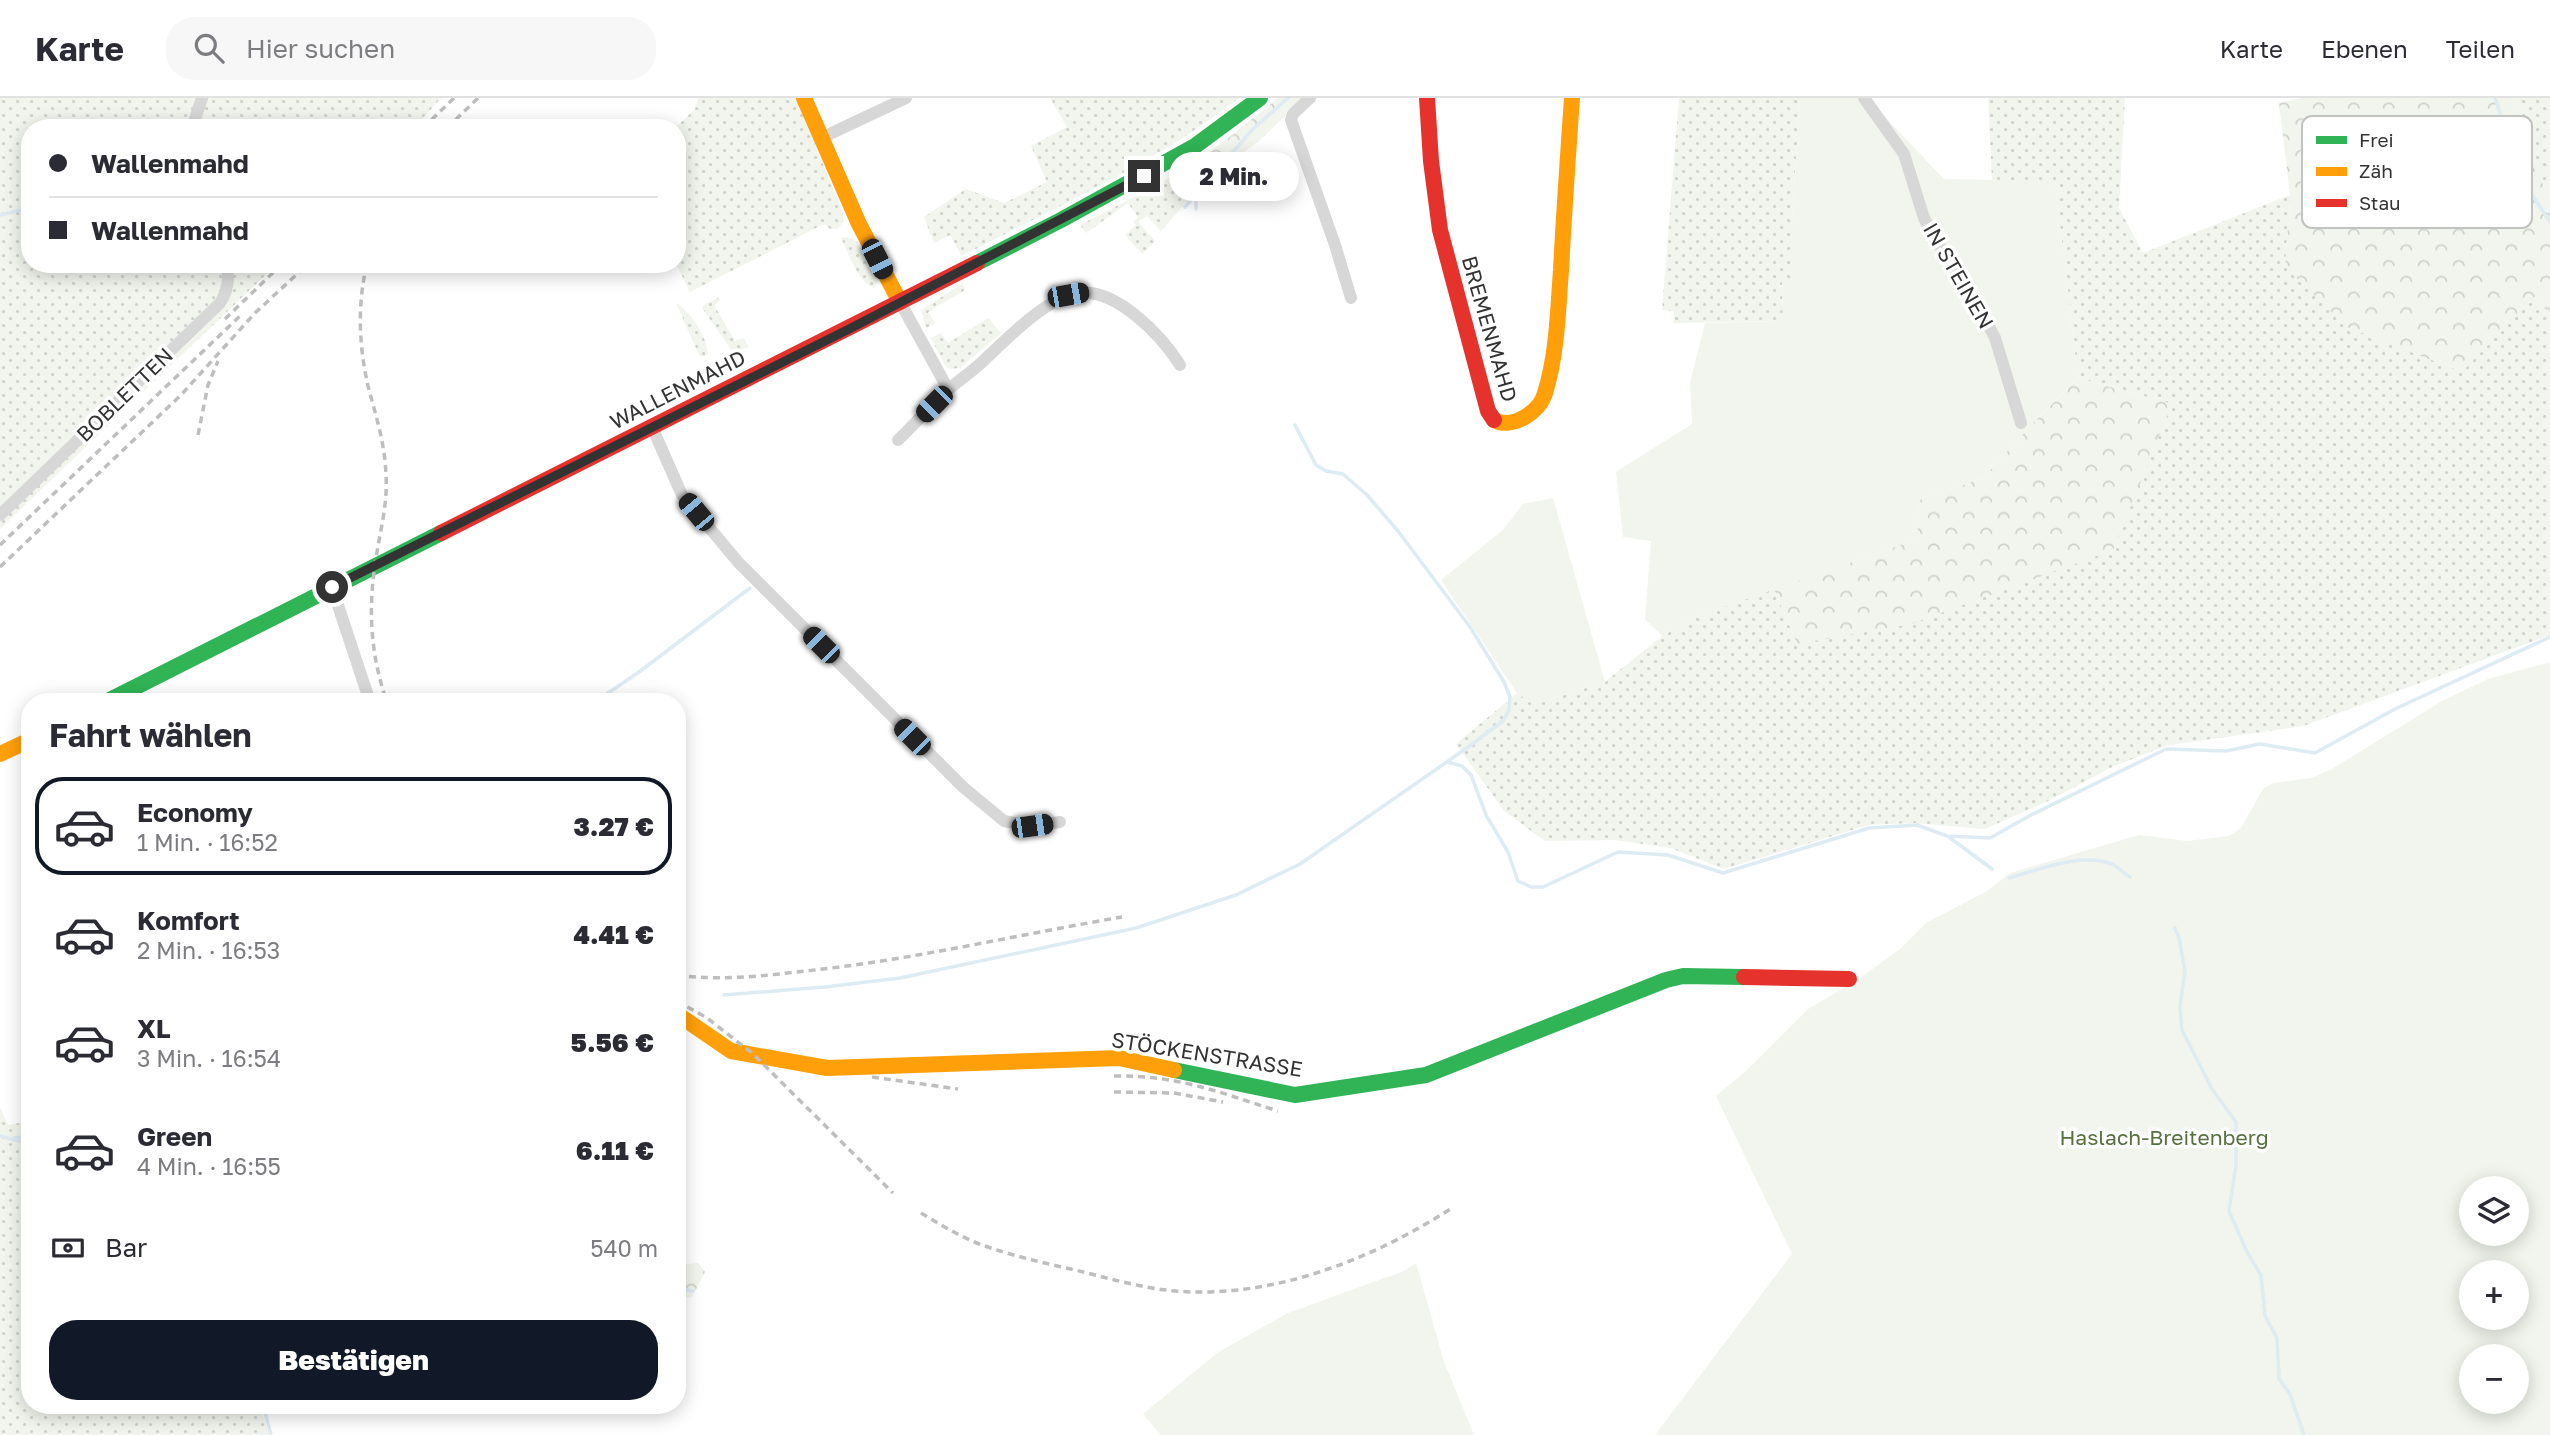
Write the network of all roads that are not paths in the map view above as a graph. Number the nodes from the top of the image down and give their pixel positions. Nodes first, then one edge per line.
1 (202, 98) edge
2 (804, 98) edge
3 (906, 98) edge
4 (1260, 98) edge
5 (1310, 98) edge
6 (1427, 98) edge
7 (1572, 98) edge
8 (1864, 98) edge
9 (195, 119) edge
10 (821, 138) junction
11 (228, 273) edge
12 (1351, 298) dead end
13 (900, 302) junction
14 (1180, 365) dead end
15 (948, 389) junction
16 (2021, 423) dead end
17 (652, 426) junction
18 (898, 440) dead end
19 (0, 515) edge
20 (332, 587) junction
21 (124, 693) edge
22 (367, 693) edge
23 (21, 744) edge
24 (0, 754) edge
25 (1060, 822) dead end
26 (1849, 979) dead end
27 (686, 1020) edge

1 - 9 street
2 - 10 street
3 - 10 street
4 - 13 street, WALLENMAHD
5 - 12 street
6 - 7 street, BREMENMAHD
8 - 16 street, IN STEINEN
10 - 13 street
11 - 19 street, BOBLETTEN
13 - 15 street
13 - 17 street, WALLENMAHD
14 - 15 street
15 - 18 street
17 - 20 street, WALLENMAHD
17 - 25 street
20 - 21 street, WALLENMAHD
20 - 22 street
23 - 24 street
26 - 27 street, STÖCKENSTRASSE

